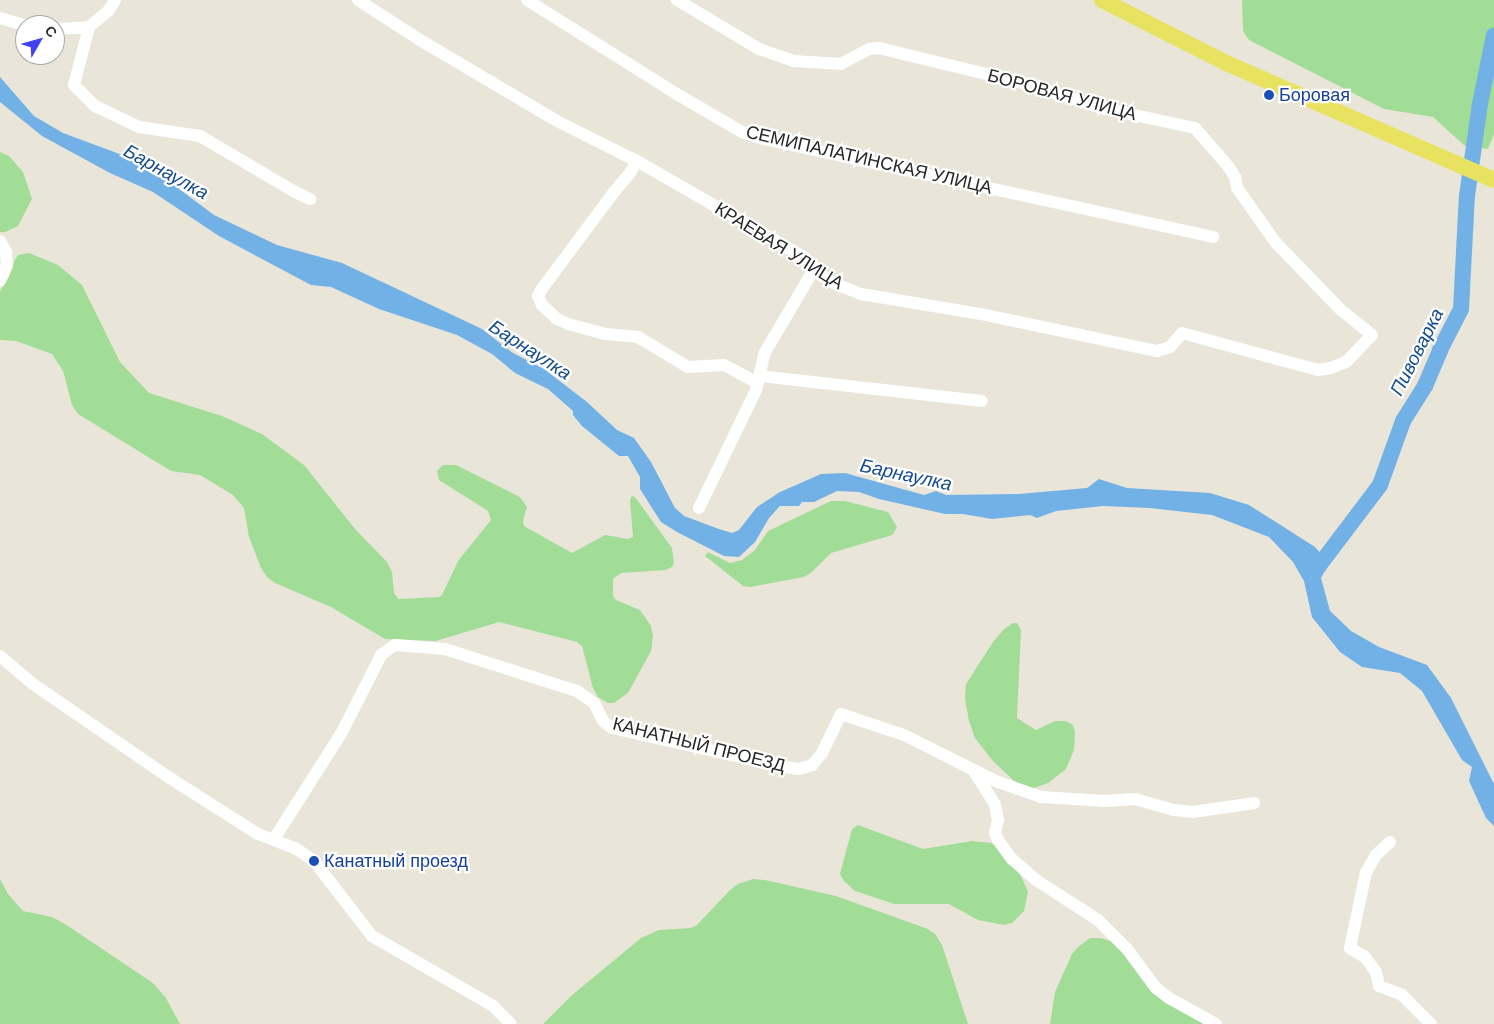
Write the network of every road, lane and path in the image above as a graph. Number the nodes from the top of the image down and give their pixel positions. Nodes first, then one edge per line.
1 (115, 0) edge
2 (358, 0) edge
3 (527, 0) edge
4 (676, 0) edge
5 (1102, 0) edge
6 (0, 18) edge
7 (15, 22) edge
8 (89, 26) junction
9 (65, 28) edge
10 (637, 161) junction
11 (1493, 179) edge
12 (310, 198) dead end
13 (1213, 238) dead end
14 (0, 241) edge
15 (814, 269) junction
16 (0, 281) edge
17 (1372, 335) joint
18 (758, 380) junction
19 (982, 401) dead end
20 (699, 508) dead end
21 (0, 656) edge
22 (972, 768) junction
23 (1254, 803) dead end
24 (274, 839) junction
25 (1390, 842) dead end
26 (511, 1024) edge
27 (1216, 1024) edge
28 (1431, 1024) edge

1 - 8 street
2 - 10 street, КРАЕВАЯ УЛИЦА
3 - 13 street, СЕМИПАЛАТИНСКАЯ УЛИЦА
4 - 17 street, БОРОВАЯ УЛИЦА
5 - 11 main road
6 - 7 street
8 - 9 street
8 - 12 street
10 - 15 street, КРАЕВАЯ УЛИЦА
10 - 18 street
14 - 16 street
15 - 17 street, КРАЕВАЯ УЛИЦА
15 - 18 street
18 - 19 street
18 - 20 street
21 - 24 street
22 - 23 street, КАНАТНЫЙ ПРОЕЗД
22 - 24 street, КАНАТНЫЙ ПРОЕЗД
22 - 27 street
24 - 26 street
25 - 28 street

